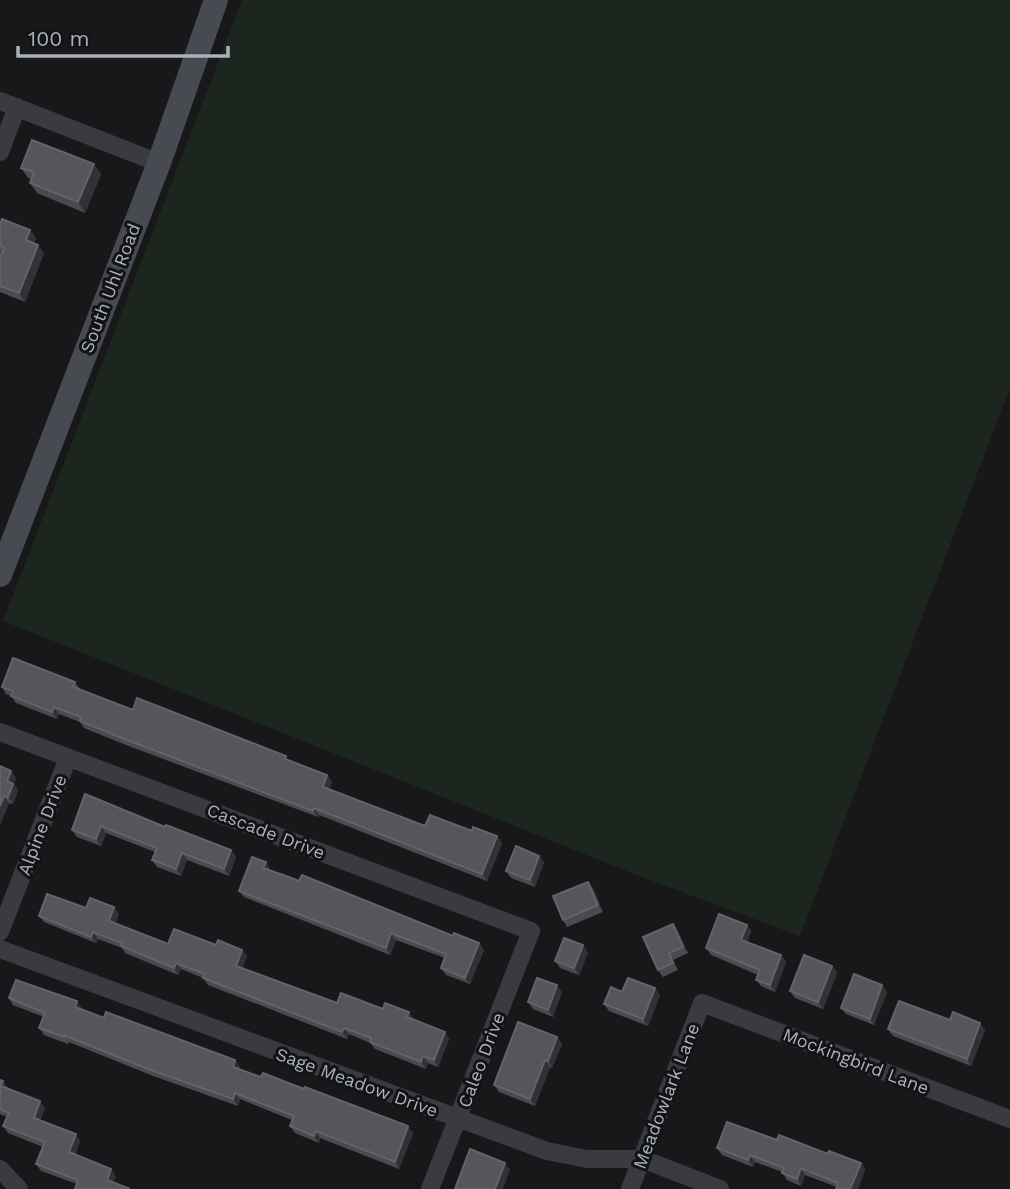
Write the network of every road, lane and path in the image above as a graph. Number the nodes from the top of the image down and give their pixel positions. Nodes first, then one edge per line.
1 (216, 0) edge
2 (8, 104) edge
3 (0, 152) edge
4 (159, 163) junction
5 (0, 575) edge
6 (0, 733) edge
7 (68, 758) junction
8 (531, 931) joint
9 (0, 932) edge
10 (0, 949) edge
11 (702, 1003) joint
12 (457, 1119) junction
13 (1010, 1119) edge
14 (642, 1159) junction
15 (0, 1169) edge
16 (19, 1189) edge
17 (430, 1189) edge
18 (630, 1189) edge
19 (720, 1189) edge

1 - 4 main road, South Uhl Road
2 - 3 street
2 - 4 street
4 - 5 main road, South Uhl Road
6 - 7 street, Cascade Drive
7 - 8 street, Cascade Drive
7 - 9 street, Alpine Drive
8 - 12 street, Caleo Drive
10 - 12 street, Sage Meadow Drive
11 - 13 street, Mockingbird Lane
11 - 14 street, Meadowlark Lane
12 - 14 street, Sage Meadow Drive
12 - 17 street, Caleo Drive
14 - 18 street, Meadowlark Lane
14 - 19 street, Sage Meadow Drive
15 - 16 street

